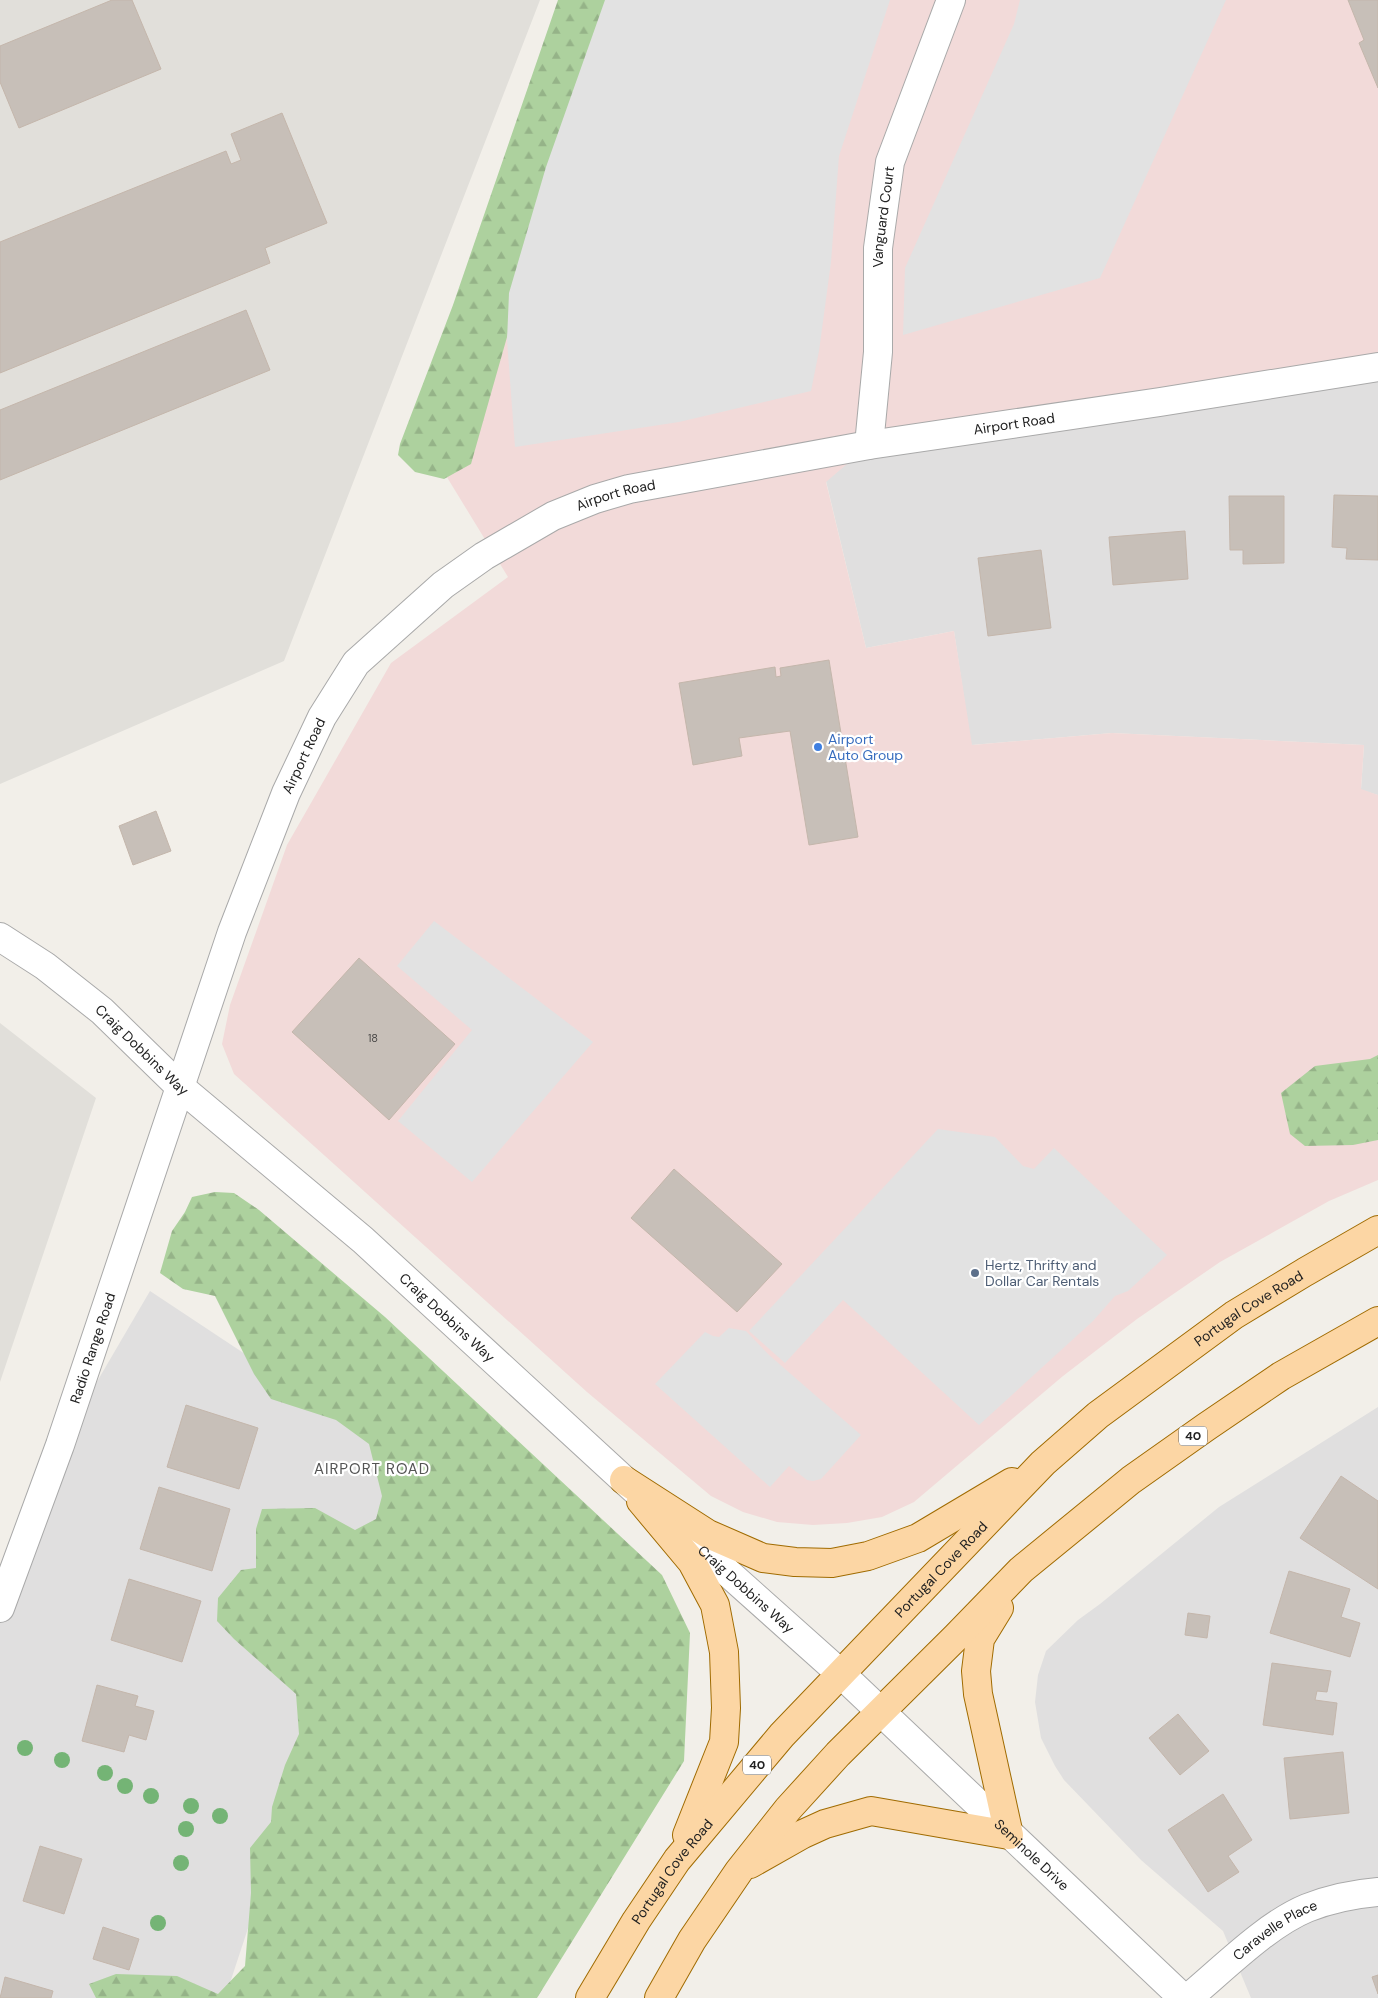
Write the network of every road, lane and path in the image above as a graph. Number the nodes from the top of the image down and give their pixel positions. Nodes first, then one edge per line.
1 (951, 0) edge
2 (1378, 367) edge
3 (869, 445) junction
4 (0, 937) edge
5 (180, 1086) junction
6 (1378, 1230) edge
7 (1378, 1321) edge
8 (1043, 1463) junction
9 (624, 1480) junction
10 (1021, 1570) junction
11 (0, 1608) edge
12 (840, 1673) junction
13 (880, 1713) junction
14 (1010, 1835) junction
15 (677, 1860) junction
16 (739, 1871) junction
17 (1378, 1892) edge
18 (590, 1998) edge
19 (659, 1998) edge
20 (1183, 1998) edge
21 (1188, 1998) edge

1 - 3 street, Vanguard Court
2 - 3 street, Airport Road
3 - 5 street, Airport Road
4 - 5 street, Craig Dobbins Way
5 - 9 street, Craig Dobbins Way
5 - 11 street, Radio Range Road
6 - 8 main road, Portugal Cove Road / 40
7 - 10 main road, 40
8 - 9 main road
8 - 12 main road, Portugal Cove Road / 40
9 - 12 street, Craig Dobbins Way
9 - 15 main road
10 - 13 main road, 40
10 - 14 main road
12 - 13 street, Craig Dobbins Way
12 - 15 main road, Portugal Cove Road / 40
13 - 14 street, Seminole Drive
13 - 16 main road, 40
14 - 16 main road
14 - 20 street, Seminole Drive
15 - 18 main road, Portugal Cove Road / 40
16 - 19 main road, 40
17 - 21 street, Caravelle Place

